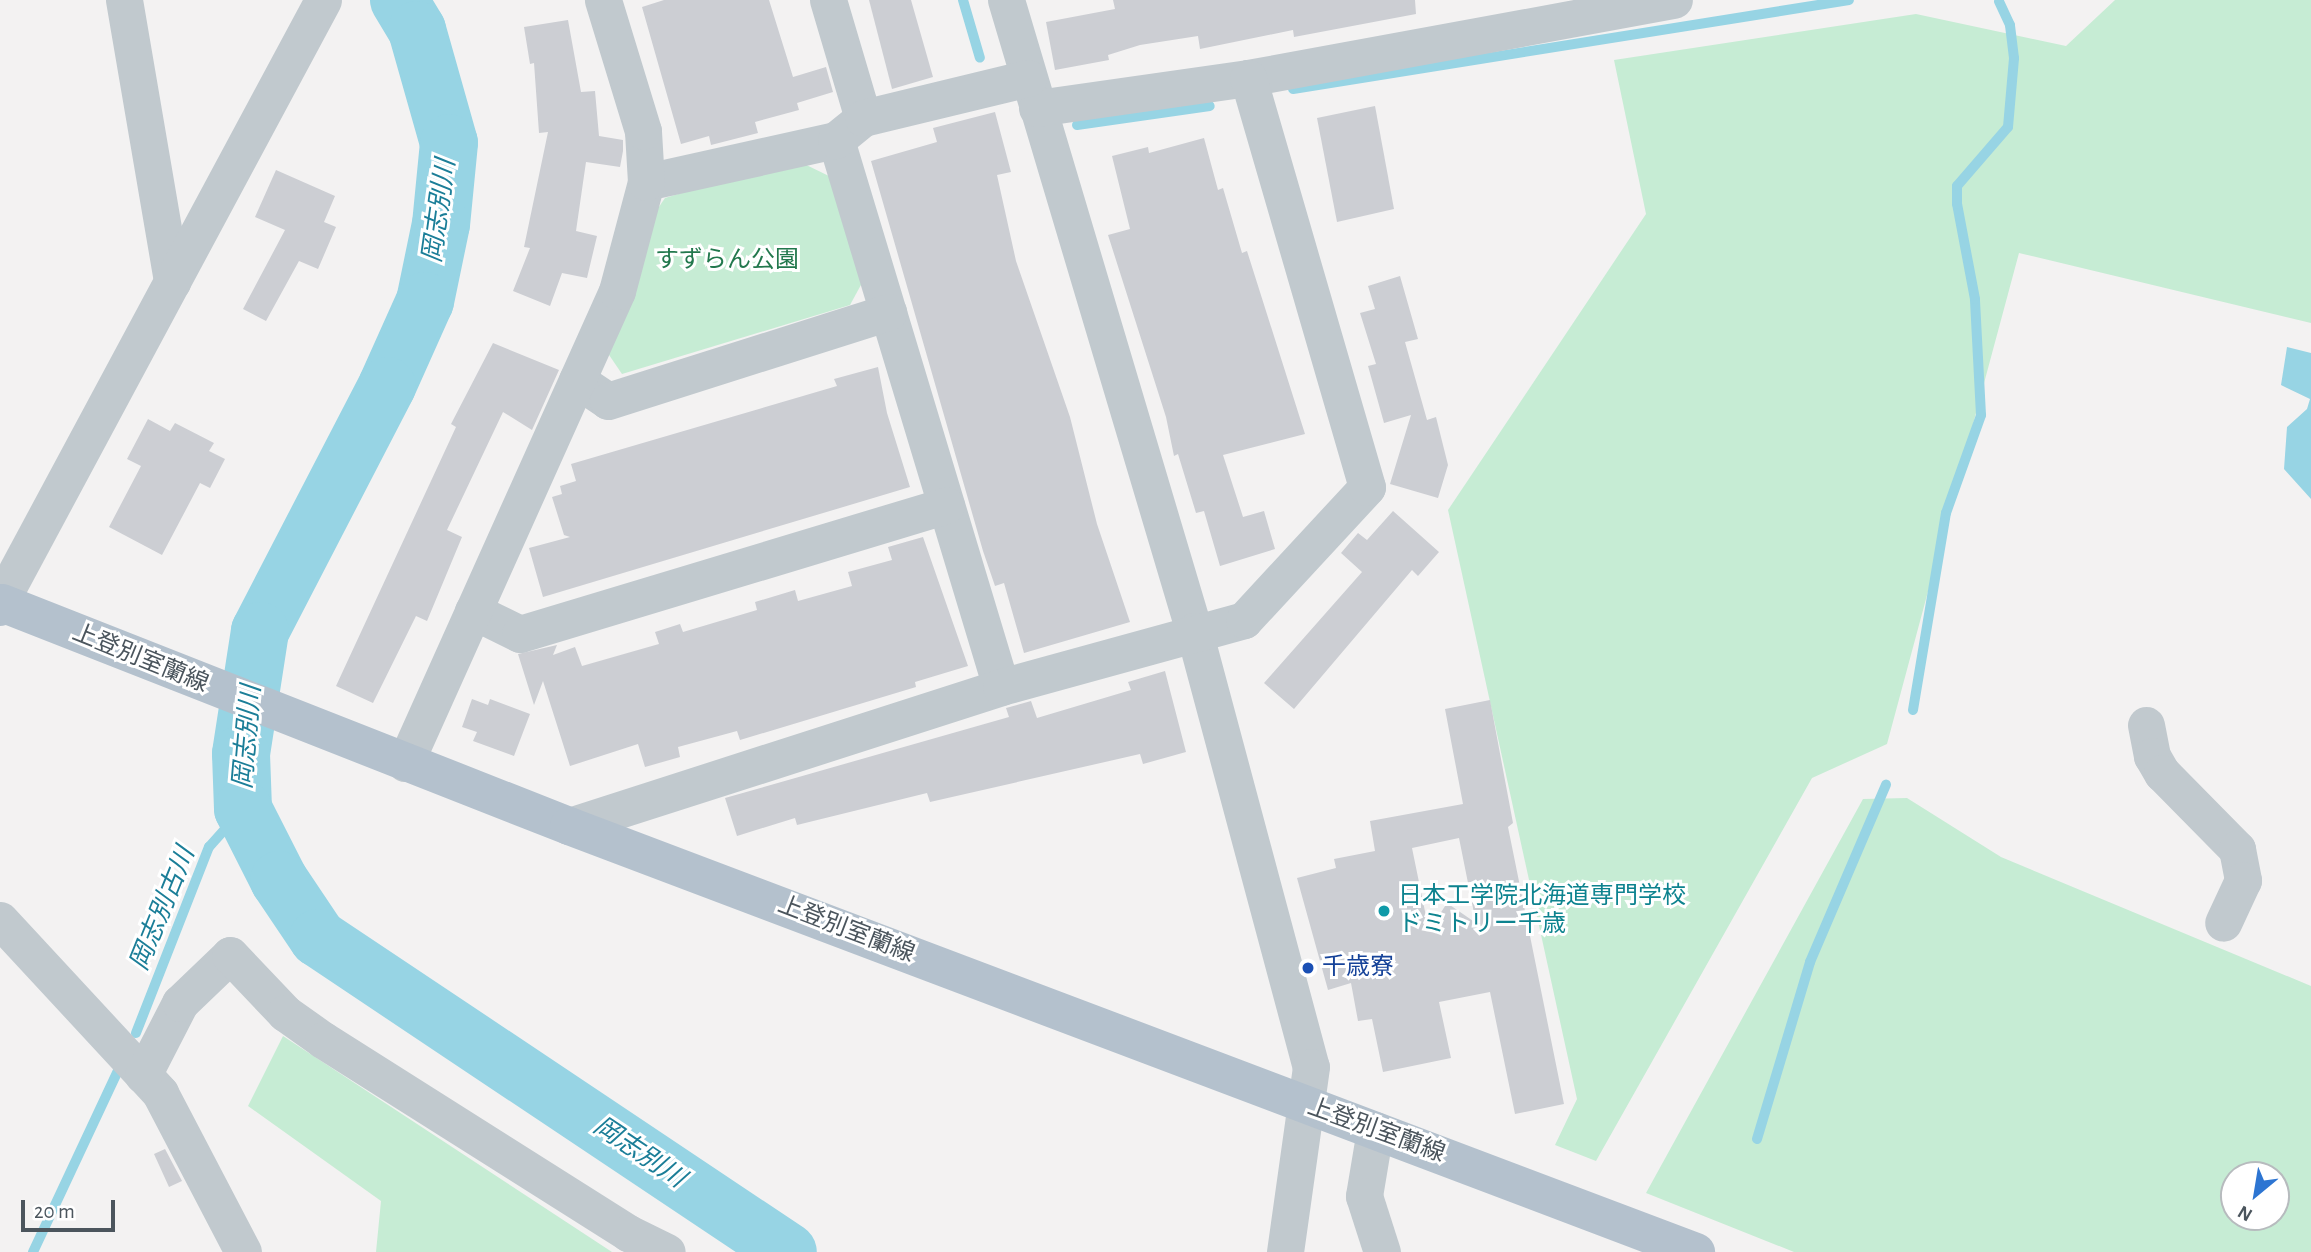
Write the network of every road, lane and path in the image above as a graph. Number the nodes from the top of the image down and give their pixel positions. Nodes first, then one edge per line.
1 (124, 0) edge
2 (603, 0) edge
3 (828, 0) edge
4 (1006, 0) edge
5 (1674, 0) edge
6 (319, 6) edge
7 (1248, 78) junction
8 (1033, 93) junction
9 (850, 129) junction
10 (646, 182) junction
11 (172, 282) junction
12 (888, 312) junction
13 (577, 380) junction
14 (946, 505) junction
15 (1, 604) edge
16 (473, 611) junction
17 (1194, 631) junction
18 (1001, 687) junction
19 (2146, 725) dead end
20 (405, 763) junction
21 (569, 826) junction
22 (0, 920) edge
23 (2223, 923) dead end
24 (143, 1074) junction
25 (1306, 1105) junction
26 (1375, 1130) junction
27 (243, 1252) edge
28 (667, 1252) edge
29 (1285, 1252) edge
30 (1382, 1252) edge
31 (1696, 1252) edge

1 - 11 street
2 - 10 street
3 - 9 street
4 - 8 street
5 - 7 street
6 - 11 street
7 - 8 street
7 - 17 street
8 - 9 street
8 - 17 street
9 - 10 street
9 - 12 street
10 - 13 street
11 - 15 street
12 - 13 street
12 - 14 street
13 - 16 street
14 - 16 street
14 - 18 street
15 - 20 main road, 上登別室蘭線
16 - 20 street
17 - 18 street
17 - 25 street
18 - 21 street
19 - 23 street
20 - 21 main road, 上登別室蘭線
21 - 25 main road, 上登別室蘭線
22 - 24 street
24 - 27 street
24 - 28 street
25 - 26 main road, 上登別室蘭線
25 - 29 street
26 - 30 street
26 - 31 main road, 上登別室蘭線

